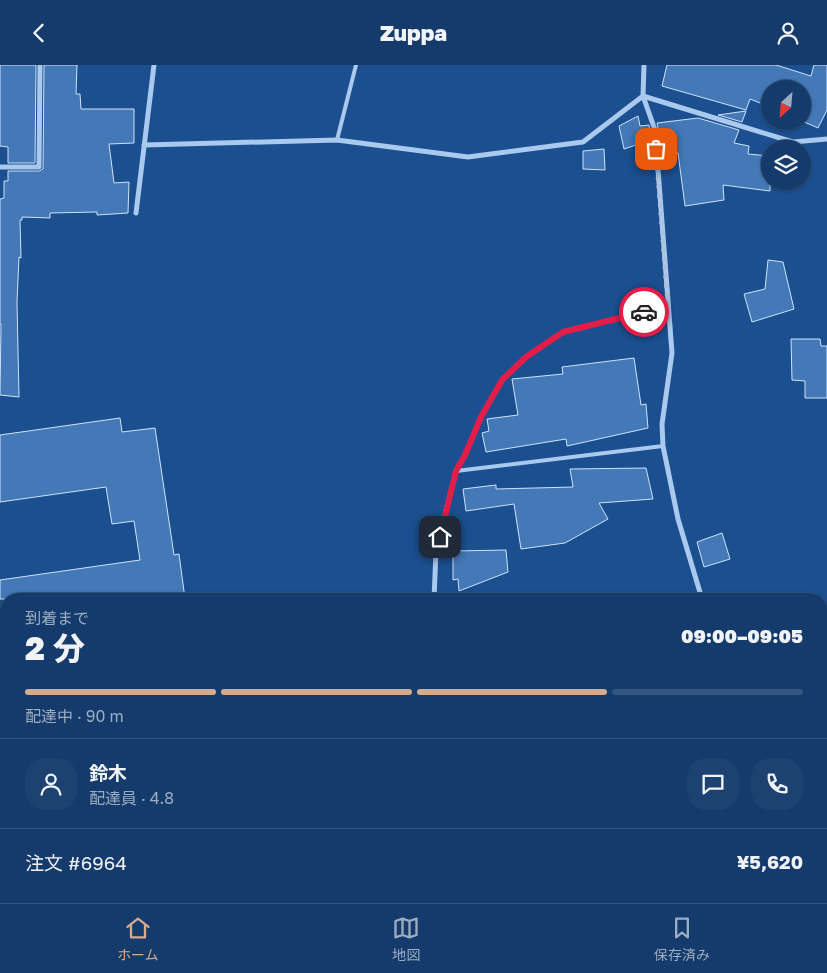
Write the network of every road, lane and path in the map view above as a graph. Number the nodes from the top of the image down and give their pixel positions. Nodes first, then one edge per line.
1 (40, 65) edge
2 (154, 65) edge
3 (356, 65) edge
4 (644, 65) edge
5 (643, 96) junction
6 (827, 139) edge
7 (337, 140) junction
8 (144, 145) junction
9 (0, 167) edge
10 (136, 213) dead end
11 (668, 306) junction
12 (663, 447) junction
13 (456, 471) junction
14 (434, 593) edge
15 (700, 593) edge

1 - 9 street
2 - 8 street
3 - 7 lane
4 - 5 street
5 - 6 street
5 - 7 street
5 - 11 street
7 - 8 street
8 - 10 street
11 - 12 street
11 - 13 street
12 - 13 lane
12 - 15 street
13 - 14 street

